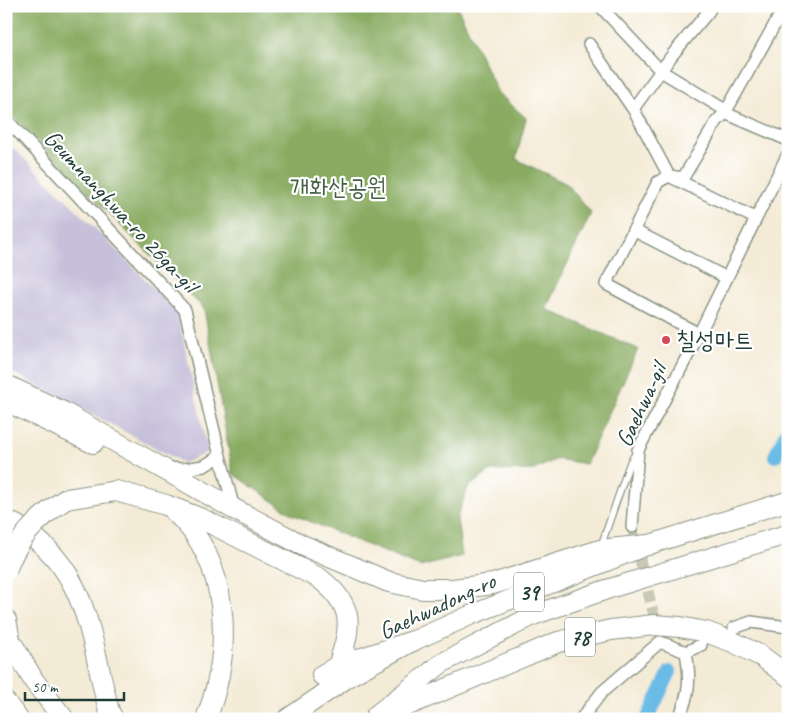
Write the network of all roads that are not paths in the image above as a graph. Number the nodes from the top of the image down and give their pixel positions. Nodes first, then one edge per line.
1 (600, 6) edge
2 (785, 6) edge
3 (708, 8) edge
4 (589, 44) dead end
5 (662, 71) junction
6 (633, 109) junction
7 (725, 113) junction
8 (6, 119) edge
9 (788, 140) edge
10 (788, 154) edge
11 (669, 176) junction
12 (755, 218) junction
13 (633, 230) junction
14 (727, 278) junction
15 (698, 334) junction
16 (6, 385) edge
17 (6, 401) edge
18 (638, 450) junction
19 (220, 456) junction
20 (160, 467) junction
21 (190, 484) junction
22 (788, 501) edge
23 (166, 505) junction
24 (234, 509) junction
25 (6, 520) edge
26 (632, 527) tunnel mouth
27 (788, 534) edge
28 (648, 545) junction
29 (600, 550) junction
30 (6, 571) edge
31 (6, 620) edge
32 (788, 627) edge
33 (734, 628) dead end
34 (413, 641) junction
35 (701, 645) dead end
36 (686, 652) junction
37 (788, 676) edge
38 (6, 703) edge
39 (18, 719) edge
40 (64, 719) edge
41 (113, 719) edge
42 (206, 719) edge
43 (287, 719) edge
44 (373, 719) edge
45 (581, 719) edge
46 (679, 719) edge

1 - 5 street
2 - 7 street
3 - 5 street
4 - 6 street
5 - 6 street
5 - 7 street
6 - 11 street
7 - 9 street
7 - 11 street
8 - 19 street, Geumnanghwa-ro 26ga-gil
10 - 12 street, Gaehwa-gil
11 - 12 street
11 - 13 street
12 - 14 street, Gaehwa-gil
13 - 14 street
13 - 15 street
14 - 15 street, Gaehwa-gil
15 - 18 street, Gaehwa-gil
16 - 20 highway
17 - 21 highway
18 - 26 street, Gaehwa-gil
18 - 29 lane
19 - 20 street
19 - 24 street, Geumnanghwa-ro 26ga-gil
20 - 21 highway
21 - 24 highway
22 - 28 main road, Gaehwadong-ro / 39
23 - 30 highway, bridge
23 - 34 highway
23 - 42 highway
24 - 29 highway
25 - 41 highway
27 - 44 main road, Gaehwadong-ro / 39
28 - 29 highway
28 - 34 main road, Gaehwadong-ro / 39
31 - 40 highway
32 - 33 street
34 - 43 main road, Gaehwadong-ro / 39
35 - 36 street
36 - 45 street
36 - 46 street
37 - 44 highway, 78
38 - 39 highway

